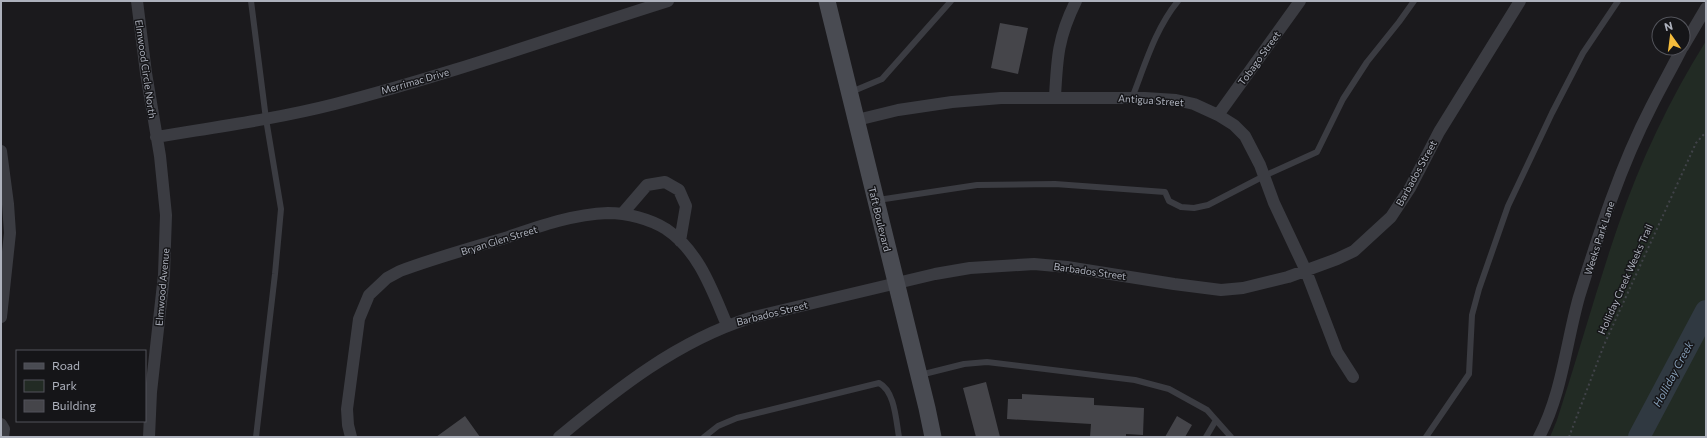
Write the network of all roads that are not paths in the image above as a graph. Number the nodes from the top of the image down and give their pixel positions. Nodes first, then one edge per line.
1 (137, 1) edge
2 (251, 1) edge
3 (668, 1) edge
4 (827, 1) edge
5 (951, 1) edge
6 (1076, 1) edge
7 (1178, 1) edge
8 (1300, 1) edge
9 (1414, 1) edge
10 (1520, 1) edge
11 (1618, 1) edge
12 (1706, 8) edge
13 (1691, 33) edge
14 (1678, 56) edge
15 (850, 92) junction
16 (1055, 97) junction
17 (1132, 98) junction
18 (1218, 115) junction
19 (266, 119) junction
20 (856, 120) junction
21 (156, 137) junction
22 (1, 152) edge
23 (1264, 176) junction
24 (876, 201) junction
25 (5, 204) edge
26 (622, 214) junction
27 (680, 241) junction
28 (1306, 271) junction
29 (896, 284) junction
30 (1, 317) edge
31 (727, 325) junction
32 (919, 375) junction
33 (1354, 377) dead end
34 (1216, 420) junction
35 (1, 424) edge
36 (4, 437) edge
37 (149, 437) edge
38 (256, 437) edge
39 (350, 437) edge
40 (559, 437) edge
41 (704, 437) edge
42 (899, 437) edge
43 (933, 437) edge
44 (1206, 437) edge
45 (1231, 437) edge
46 (1426, 437) edge
47 (1539, 437) edge

1 - 21 street, Elmwood Circle North
2 - 19 lane
3 - 19 street, Merrimac Drive
4 - 15 street, Taft Boulevard
5 - 15 lane
6 - 16 street
7 - 17 lane
8 - 18 street, Tobago Street
9 - 23 lane
10 - 28 street, Barbados Street
11 - 46 lane
12 - 13 street, Weeks Park Lane
14 - 47 street, Weeks Park Lane
15 - 20 street, Taft Boulevard
16 - 17 street, Antigua Street
16 - 20 street, Antigua Street
17 - 18 street, Antigua Street
18 - 23 street, Antigua Street
19 - 21 street, Merrimac Drive
19 - 38 lane
20 - 24 street, Taft Boulevard
21 - 37 street, Elmwood Avenue
22 - 25 street
23 - 24 lane
23 - 28 street, Antigua Street
24 - 29 street, Taft Boulevard
25 - 30 street
26 - 27 street, Bryan Glen Street
26 - 27 street
26 - 39 street, Bryan Glen Street
27 - 31 street, Bryan Glen Street
28 - 29 street, Barbados Street
28 - 33 street, Antigua Street
29 - 31 street, Barbados Street
29 - 32 street, Taft Boulevard
31 - 40 street, Barbados Street
32 - 34 lane
32 - 43 street, Taft Boulevard
34 - 44 lane
34 - 45 lane
35 - 36 street
41 - 42 lane

